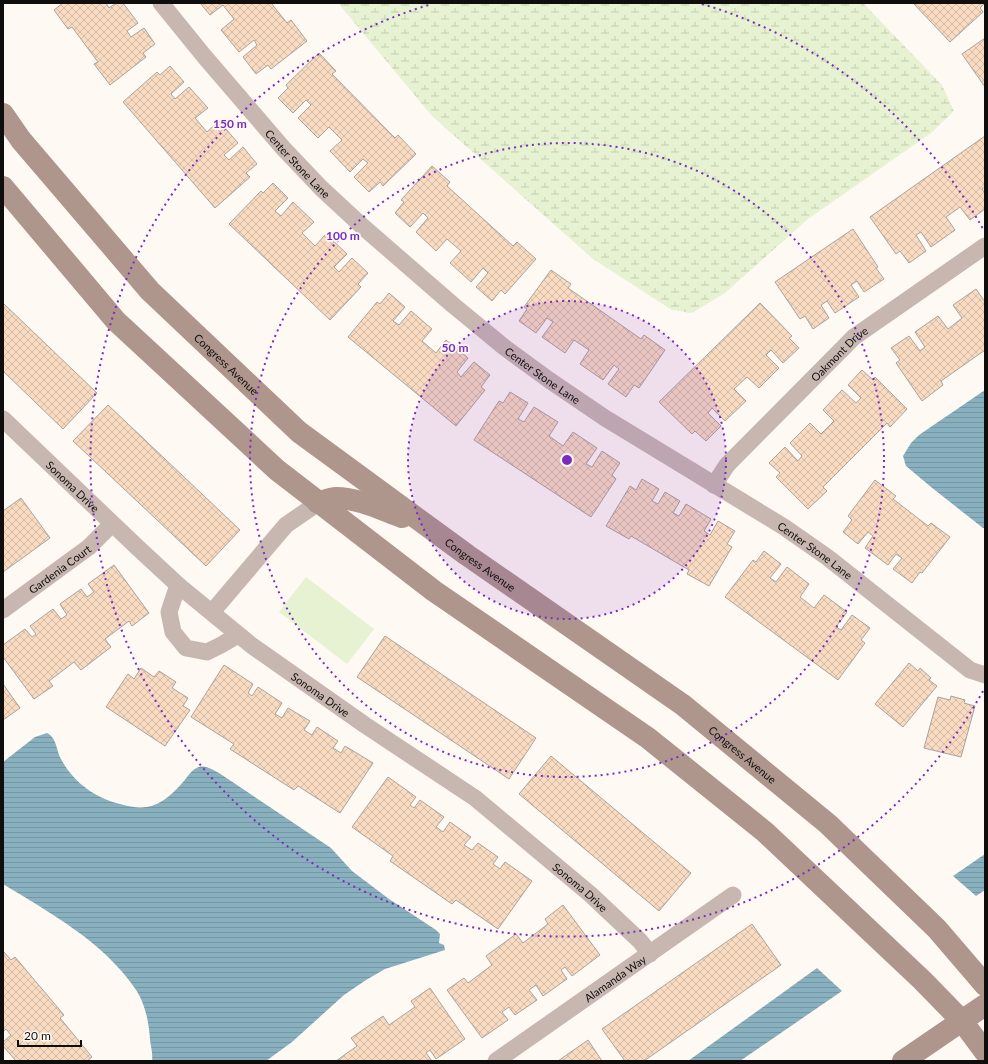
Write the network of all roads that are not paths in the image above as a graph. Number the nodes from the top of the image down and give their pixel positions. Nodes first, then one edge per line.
1 (161, 3) edge
2 (3, 114) edge
3 (3, 187) edge
4 (985, 246) edge
5 (3, 419) edge
6 (714, 485) junction
7 (318, 503) junction
8 (112, 524) junction
9 (430, 528) junction
10 (178, 584) junction
11 (3, 610) edge
12 (212, 612) junction
13 (238, 634) junction
14 (985, 675) edge
15 (733, 895) dead end
16 (650, 954) junction
17 (985, 985) edge
18 (985, 1005) edge
19 (962, 1021) junction
20 (985, 1052) edge
21 (496, 1061) edge
22 (903, 1061) edge

1 - 6 street, Center Stone Lane
2 - 9 street, Congress Avenue
3 - 7 street
4 - 6 street, Oakmont Drive
5 - 8 street, Sonoma Drive
6 - 14 street, Center Stone Lane
7 - 9 street
7 - 12 street
7 - 19 street
8 - 10 street, Sonoma Drive
8 - 11 street, Gardenia Court
9 - 17 street, Congress Avenue
10 - 12 street, Sonoma Drive
10 - 13 street
12 - 13 street, Sonoma Drive
13 - 16 street, Sonoma Drive
15 - 16 street, Alamanda Way
16 - 21 street, Alamanda Way
18 - 19 street
19 - 20 street
19 - 22 street

